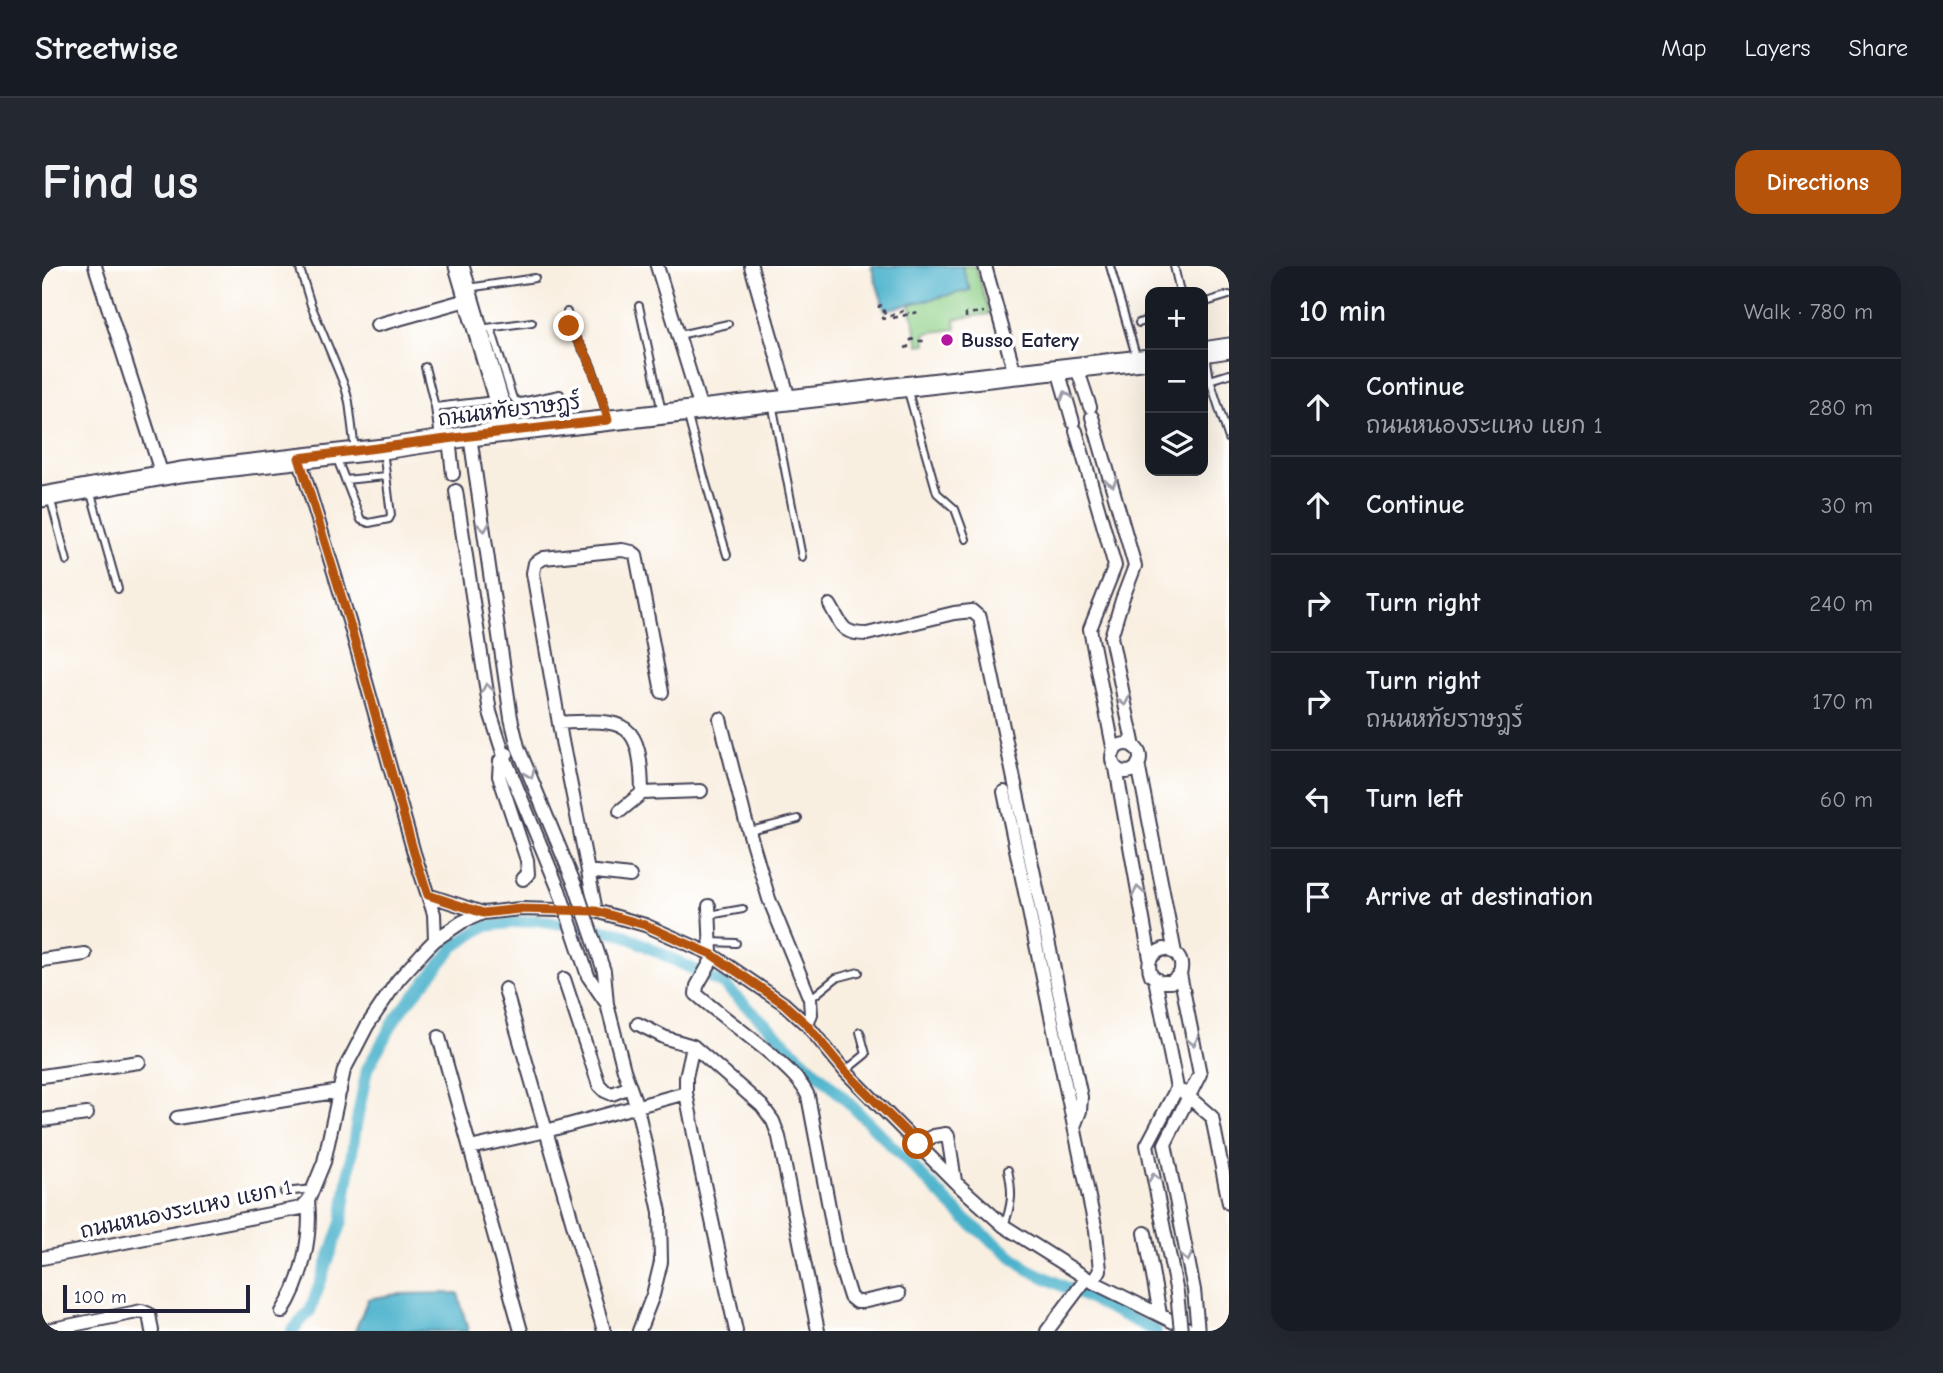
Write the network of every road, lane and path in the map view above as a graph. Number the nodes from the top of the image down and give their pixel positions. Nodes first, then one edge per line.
1 (96, 266) edge
2 (299, 266) edge
3 (459, 266) edge
4 (657, 266) edge
5 (751, 266) edge
6 (985, 266) edge
7 (1110, 266) edge
8 (1174, 266) edge
9 (535, 278) dead end
10 (1179, 287) edge
11 (468, 294) junction
12 (1229, 295) edge
13 (1208, 301) edge
14 (639, 306) dead end
15 (879, 308) dead end
16 (998, 310) junction
17 (918, 312) dead end
18 (567, 313) dead end
19 (909, 313) junction
20 (881, 317) dead end
21 (967, 317) dead end
22 (886, 318) junction
23 (893, 318) dead end
24 (1145, 321) edge
25 (533, 322) dead end
26 (1139, 323) dead end
27 (728, 324) dead end
28 (377, 325) dead end
29 (485, 328) junction
30 (678, 335) junction
31 (925, 341) dead end
32 (905, 348) dead end
33 (1229, 348) edge
34 (1208, 351) edge
35 (1144, 360) edge
36 (425, 367) dead end
37 (1067, 369) junction
38 (1015, 374) junction
39 (1229, 374) edge
40 (1208, 381) edge
41 (1208, 384) edge
42 (907, 386) junction
43 (560, 394) dead end
44 (499, 399) junction
45 (780, 400) junction
46 (435, 407) junction
47 (694, 411) junction
48 (663, 414) junction
49 (608, 420) junction
50 (508, 432) junction
51 (470, 436) junction
52 (1229, 439) edge
53 (444, 440) junction
54 (383, 449) junction
55 (355, 452) junction
56 (1103, 452) junction
57 (335, 453) junction
58 (1083, 456) junction
59 (299, 458) junction
60 (453, 474) dead end
61 (162, 475) junction
62 (386, 476) junction
63 (345, 480) junction
64 (90, 488) junction
65 (456, 491) dead end
66 (46, 496) edge
67 (481, 503) junction
68 (459, 508) junction
69 (966, 540) dead end
70 (727, 555) dead end
71 (802, 557) dead end
72 (67, 561) dead end
73 (117, 589) dead end
74 (1104, 594) junction
75 (1122, 600) junction
76 (830, 605) dead end
77 (662, 692) dead end
78 (720, 719) dead end
79 (559, 723) junction
80 (518, 747) junction
81 (1134, 747) junction
82 (1114, 752) junction
83 (504, 756) junction
84 (1138, 764) junction
85 (1116, 768) junction
86 (701, 792) dead end
87 (1004, 792) dead end
88 (642, 793) junction
89 (620, 811) dead end
90 (799, 819) dead end
91 (749, 831) junction
92 (588, 871) junction
93 (630, 876) dead end
94 (523, 879) dead end
95 (428, 895) junction
96 (743, 909) dead end
97 (596, 911) junction
98 (709, 911) joint
99 (483, 913) junction
100 (435, 940) junction
101 (736, 943) dead end
102 (712, 950) junction
103 (1175, 953) junction
104 (85, 954) dead end
105 (1150, 958) junction
106 (42, 960) edge
107 (859, 972) dead end
108 (1180, 974) junction
109 (564, 979) dead end
110 (1155, 979) junction
111 (505, 989) dead end
112 (810, 999) junction
113 (607, 1004) junction
114 (638, 1024) dead end
115 (807, 1025) junction
116 (860, 1032) dead end
117 (439, 1037) dead end
118 (693, 1046) junction
119 (139, 1062) dead end
120 (845, 1071) junction
121 (42, 1076) edge
122 (630, 1087) junction
123 (1177, 1088) junction
124 (340, 1091) junction
125 (687, 1093) junction
126 (1189, 1096) junction
127 (637, 1107) junction
128 (88, 1114) dead end
129 (177, 1118) dead end
130 (42, 1120) edge
131 (1075, 1124) junction
132 (546, 1131) junction
133 (918, 1144) junction
134 (470, 1148) junction
135 (1008, 1170) dead end
136 (955, 1182) junction
137 (284, 1192) dead end
138 (311, 1195) junction
139 (1229, 1203) edge
140 (1004, 1226) junction
141 (1145, 1233) dead end
142 (42, 1258) edge
143 (1090, 1280) junction
144 (899, 1294) dead end
145 (282, 1312) dead end
146 (1160, 1314) junction
147 (43, 1331) edge
148 (152, 1331) edge
149 (521, 1331) edge
150 (604, 1331) edge
151 (639, 1331) edge
152 (737, 1331) edge
153 (818, 1331) edge
154 (1048, 1331) edge
155 (1181, 1331) edge
156 (1192, 1331) edge
157 (1198, 1331) edge

1 - 61 street
2 - 55 lane
3 - 11 main road
4 - 30 street
5 - 45 street
6 - 16 street
7 - 35 lane
8 - 10 lane
9 - 11 lane
11 - 28 street
11 - 29 main road
12 - 13 lane
14 - 48 lane
15 - 22 path
16 - 21 path
16 - 38 street
17 - 19 path
18 - 49 lane
19 - 22 path
19 - 23 path
20 - 22 path
24 - 26 lane
25 - 29 lane
27 - 30 lane
29 - 43 lane
29 - 44 main road
30 - 47 street
31 - 32 path
33 - 34 main road
35 - 37 main road, ถนนหทัยราษฎร์
36 - 46 lane
37 - 38 main road, ถนนหทัยราษฎร์
37 - 56 street
58 -> 37 street
38 - 42 main road, ถนนหทัยราษฎร์
39 - 40 lane
41 - 52 lane
42 - 45 main road, ถนนหทัยราษฎร์
42 - 69 lane
44 - 46 lane
44 - 50 main road
45 - 47 main road, ถนนหทัยราษฎร์
45 - 71 lane
46 - 53 lane
47 - 48 main road, ถนนหทัยราษฎร์
47 - 70 lane
48 - 49 main road, ถนนหทัยราษฎร์
49 - 50 main road, ถนนหทัยราษฎร์
50 - 51 main road, ถนนหทัยราษฎร์
51 - 53 main road, ถนนหทัยราษฎร์
51 - 67 street
53 - 54 main road, ถนนหทัยราษฎร์
53 - 60 street
54 - 55 main road, ถนนหทัยราษฎร์
54 - 62 lane
55 - 57 main road, ถนนหทัยราษฎร์
56 - 58 street
56 -> 75 street
57 - 59 main road, ถนนหทัยราษฎร์
57 - 63 lane
58 - 74 street
59 - 61 main road, ถนนหทัยราษฎร์
59 - 95 street
61 - 64 main road, ถนนหทัยราษฎร์
62 - 63 lane
62 - 63 lane
64 - 66 main road, ถนนหทัยราษฎร์
64 - 73 lane
65 - 68 street
66 - 72 lane
67 - 68 street
67 -> 80 street
83 -> 68 street
74 - 75 street
74 - 82 street
75 -> 81 street
76 - 131 street
77 - 79 street
78 - 91 street
79 - 88 street
79 - 92 street
80 - 83 street
80 -> 113 street, bridge
81 - 82 street
81 - 84 street
82 - 85 street
83 - 94 street
83 - 113 street, bridge
84 - 85 street
84 - 103 street
105 -> 85 street
86 - 88 street
87 - 131 street
88 - 89 street
90 - 91 lane
91 - 112 street
92 - 93 street
92 - 97 street
95 - 99 street
95 - 100 street
96 - 98 lane
97 - 99 street, ถนนหนองระแหง แยก 1
97 - 102 street, ถนนหนองระแหง แยก 1
98 - 102 street
99 - 100 street, ถนนหนองระแหง แยก 1
100 - 124 street, ถนนหนองระแหง แยก 1
101 - 102 lane
102 - 115 street, ถนนหนองระแหง แยก 1
102 - 144 street
103 - 105 street
103 - 108 street
104 - 106 street
105 - 110 street
107 - 112 lane
108 - 110 street
108 -> 126 street
109 - 122 street
110 - 123 street
111 - 132 street
112 - 115 street
113 - 122 street
114 - 118 street
115 - 120 street, ถนนหนองระแหง แยก 1
116 - 120 lane
117 - 134 street
118 - 125 street
118 - 153 street
119 - 121 street
120 - 133 street, ถนนหนองระแหง แยก 1
122 - 127 street
123 - 126 street
155 -> 123 street, bridge
124 - 129 street
124 - 138 street, ถนนหนองระแหง แยก 1
125 - 127 street
125 - 152 street
126 - 139 street
126 -> 157 street
127 - 132 street
127 - 151 street
128 - 130 street
131 - 143 street
132 - 134 street
132 - 150 street
133 - 136 street, ถนนหนองระแหง แยก 1
133 - 136 street
134 - 149 street
135 - 140 lane
136 - 140 street, ถนนหนองระแหง แยก 1
137 - 138 lane
138 - 142 street, ถนนหนองระแหง แยก 1
138 - 145 street
140 - 143 street, ถนนหนองระแหง แยก 1
141 - 146 street
143 - 146 street, ถนนหนองระแหง แยก 1
143 - 154 street
146 - 156 street, ถนนหนองระแหง แยก 1
147 - 148 street

